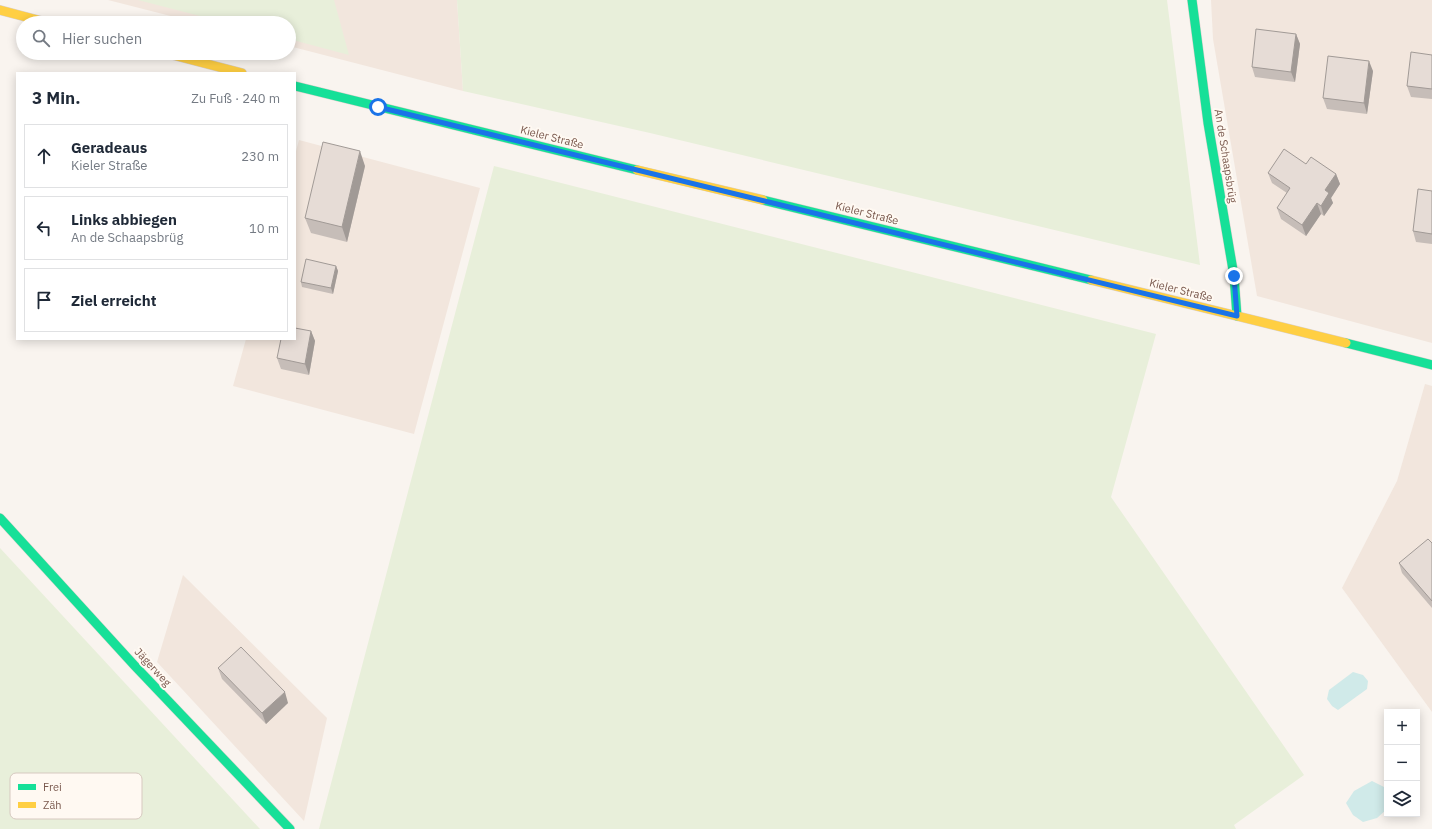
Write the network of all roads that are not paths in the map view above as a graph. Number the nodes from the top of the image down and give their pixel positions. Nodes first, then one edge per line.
1 (1192, 0) edge
2 (0, 10) edge
3 (23, 16) edge
4 (192, 60) edge
5 (238, 72) edge
6 (296, 86) edge
7 (1237, 316) junction
8 (1432, 365) edge
9 (0, 518) edge
10 (290, 829) edge

1 - 7 main road, An de Schaapsbrüg
2 - 3 main road
4 - 5 main road
6 - 7 main road, Kieler Straße
7 - 8 main road, Kieler Straße
9 - 10 main road, Jägerweg

